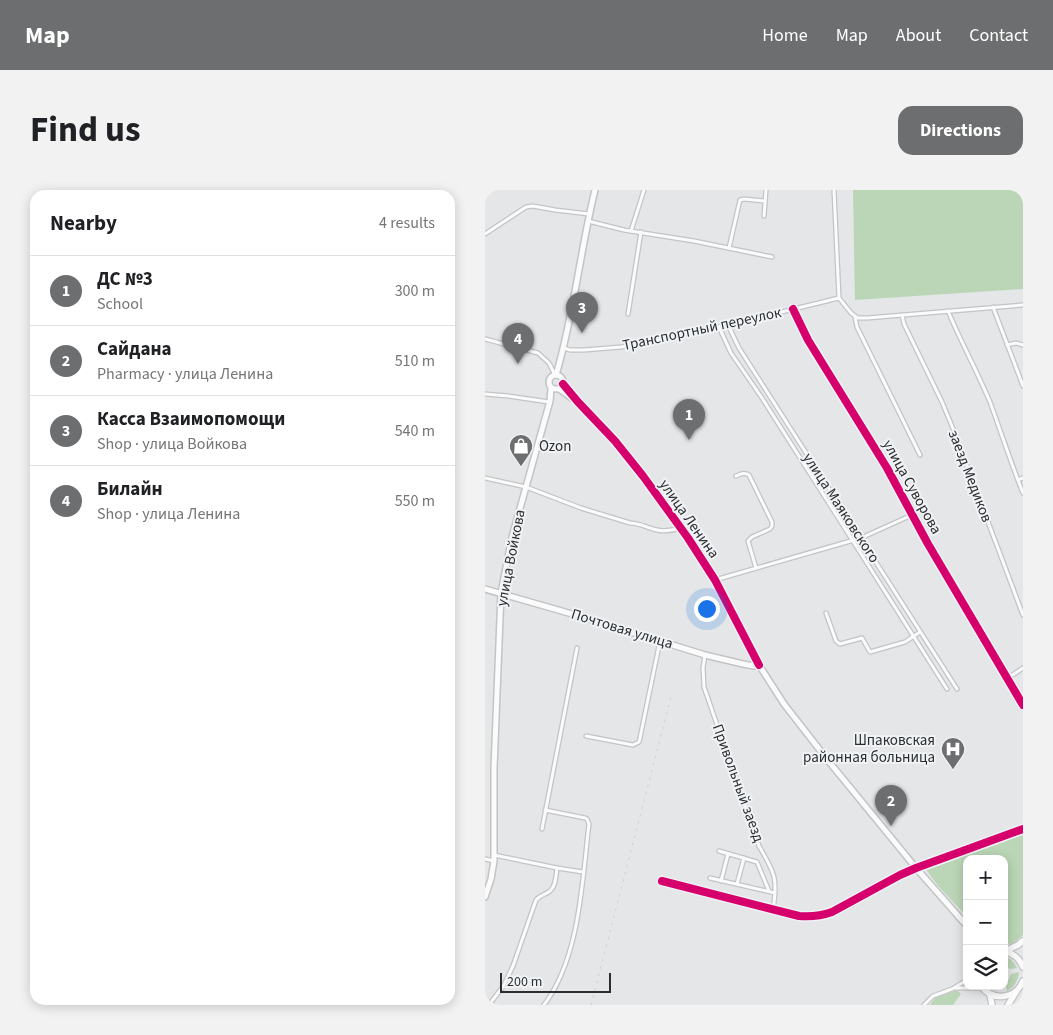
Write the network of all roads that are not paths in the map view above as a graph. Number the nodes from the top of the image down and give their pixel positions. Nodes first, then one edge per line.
1 (595, 190) edge
2 (644, 190) edge
3 (766, 190) edge
4 (835, 190) edge
5 (765, 202) junction
6 (589, 214) junction
7 (764, 216) dead end
8 (588, 221) junction
9 (631, 231) junction
10 (641, 232) junction
11 (485, 234) edge
12 (729, 248) junction
13 (773, 257) dead end
14 (839, 298) junction
15 (1023, 305) edge
16 (993, 307) junction
17 (793, 309) junction
18 (948, 311) junction
19 (628, 314) dead end
20 (902, 315) junction
21 (855, 316) junction
22 (728, 325) junction
23 (719, 326) junction
24 (485, 339) edge
25 (1007, 345) junction
26 (1023, 345) edge
27 (564, 348) junction
28 (557, 376) junction
29 (563, 384) junction
30 (1023, 384) edge
31 (551, 388) junction
32 (558, 389) junction
33 (485, 394) edge
34 (550, 401) junction
35 (578, 402) junction
36 (920, 455) dead end
37 (736, 476) dead end
38 (485, 478) edge
39 (1023, 478) edge
40 (1018, 480) junction
41 (526, 487) junction
42 (1023, 493) edge
43 (912, 515) junction
44 (681, 528) junction
45 (861, 538) junction
46 (852, 541) junction
47 (756, 568) junction
48 (715, 580) junction
49 (485, 589) edge
50 (501, 593) junction
51 (826, 613) dead end
52 (1023, 615) edge
53 (920, 632) junction
54 (913, 637) junction
55 (660, 640) junction
56 (577, 648) dead end
57 (752, 651) junction
58 (705, 655) junction
59 (743, 664) junction
60 (759, 665) junction
61 (1023, 668) edge
62 (1008, 678) junction
63 (947, 689) dead end
64 (957, 689) dead end
65 (1023, 705) edge
66 (586, 736) dead end
67 (545, 810) junction
68 (541, 829) dead end
69 (1023, 829) edge
70 (719, 852) dead end
71 (728, 854) junction
72 (494, 858) junction
73 (744, 858) junction
74 (485, 859) edge
75 (557, 868) junction
76 (916, 868) junction
77 (583, 872) junction
78 (710, 878) dead end
79 (662, 881) dead end
80 (721, 881) junction
81 (737, 884) junction
82 (769, 891) junction
83 (775, 893) junction
84 (485, 897) edge
85 (773, 910) junction
86 (963, 921) edge
87 (1023, 941) edge
88 (1008, 949) edge
89 (1008, 953) edge
90 (1023, 967) edge
91 (1023, 981) edge
92 (963, 982) edge
93 (963, 987) edge
94 (952, 989) junction
95 (985, 990) edge
96 (1017, 990) junction
97 (990, 994) junction
98 (489, 1005) edge
99 (544, 1005) edge
100 (924, 1005) edge
101 (992, 1005) edge
102 (1008, 1005) edge

1 - 6 main road
2 - 9 street
3 - 5 street
4 - 14 street
5 - 7 street
5 - 12 street
6 - 8 main road
6 - 11 street
8 - 9 street
8 - 27 main road
9 - 10 street
10 - 12 street
10 - 19 street
12 - 13 street
14 - 17 street, Транспортный переулок
14 - 21 street
15 - 16 street
16 - 18 street
16 - 25 street
17 - 22 street, Транспортный переулок
17 - 43 street, улица Суворова
18 - 20 street
18 - 40 street
20 - 21 street
20 - 52 street, заезд Медиков
21 - 36 street
22 - 23 street, Транспортный переулок
22 - 45 street, улица Маяковского
23 - 27 street, Транспортный переулок
23 - 46 street, улица Маяковского
24 - 28 street
25 - 26 street
25 - 30 street
27 - 28 main road
28 - 29 main road
28 - 31 main road
29 - 32 main road
29 - 35 main road, улица Ленина
31 - 32 main road
31 - 34 main road, улица Войкова
32 - 34 main road, улица Войкова
32 - 35 main road, улица Ленина
33 - 34 street
34 - 41 main road, улица Войкова
35 - 44 main road, улица Ленина
37 - 47 street
38 - 41 street
39 - 40 street
40 - 42 street
41 - 44 street
41 - 50 main road, улица Войкова
43 - 45 street
43 - 62 street, улица Суворова
44 - 48 main road, улица Ленина
45 - 46 street
45 - 53 street, улица Маяковского
46 - 47 street
46 - 54 street, улица Маяковского
47 - 48 street
48 - 57 main road, улица Ленина
49 - 50 main road, Почтовая улица
50 - 55 main road, Почтовая улица
50 - 72 main road, улица Войкова
51 - 54 street
53 - 54 street
53 - 64 street, улица Маяковского
54 - 63 street, улица Маяковского
55 - 58 main road, Почтовая улица
55 - 66 street
56 - 67 street
57 - 59 main road
57 - 60 main road, улица Ленина
58 - 59 main road, Почтовая улица
58 - 83 street, Привольный заезд
59 - 60 main road, Почтовая улица
60 - 76 main road, улица Ленина
61 - 62 street
62 - 65 street, улица Суворова
67 - 68 street
67 - 77 street
69 - 76 main road
70 - 71 street
71 - 73 street
71 - 80 street
72 - 74 street
72 - 75 street
72 - 84 main road, улица Войкова
73 - 81 street
73 - 82 street
75 - 77 street
75 - 98 street
76 - 85 street
76 - 86 main road, улица Ленина
77 - 99 street
78 - 80 street
79 - 85 street
80 - 81 street
81 - 82 street
82 - 83 street
83 - 85 street, Привольный заезд
87 - 88 main road
89 - 90 main road
91 - 96 main road
92 - 94 street
93 - 94 street
94 - 100 street
95 - 97 main road
96 - 97 main road
96 - 102 main road
97 - 101 main road

